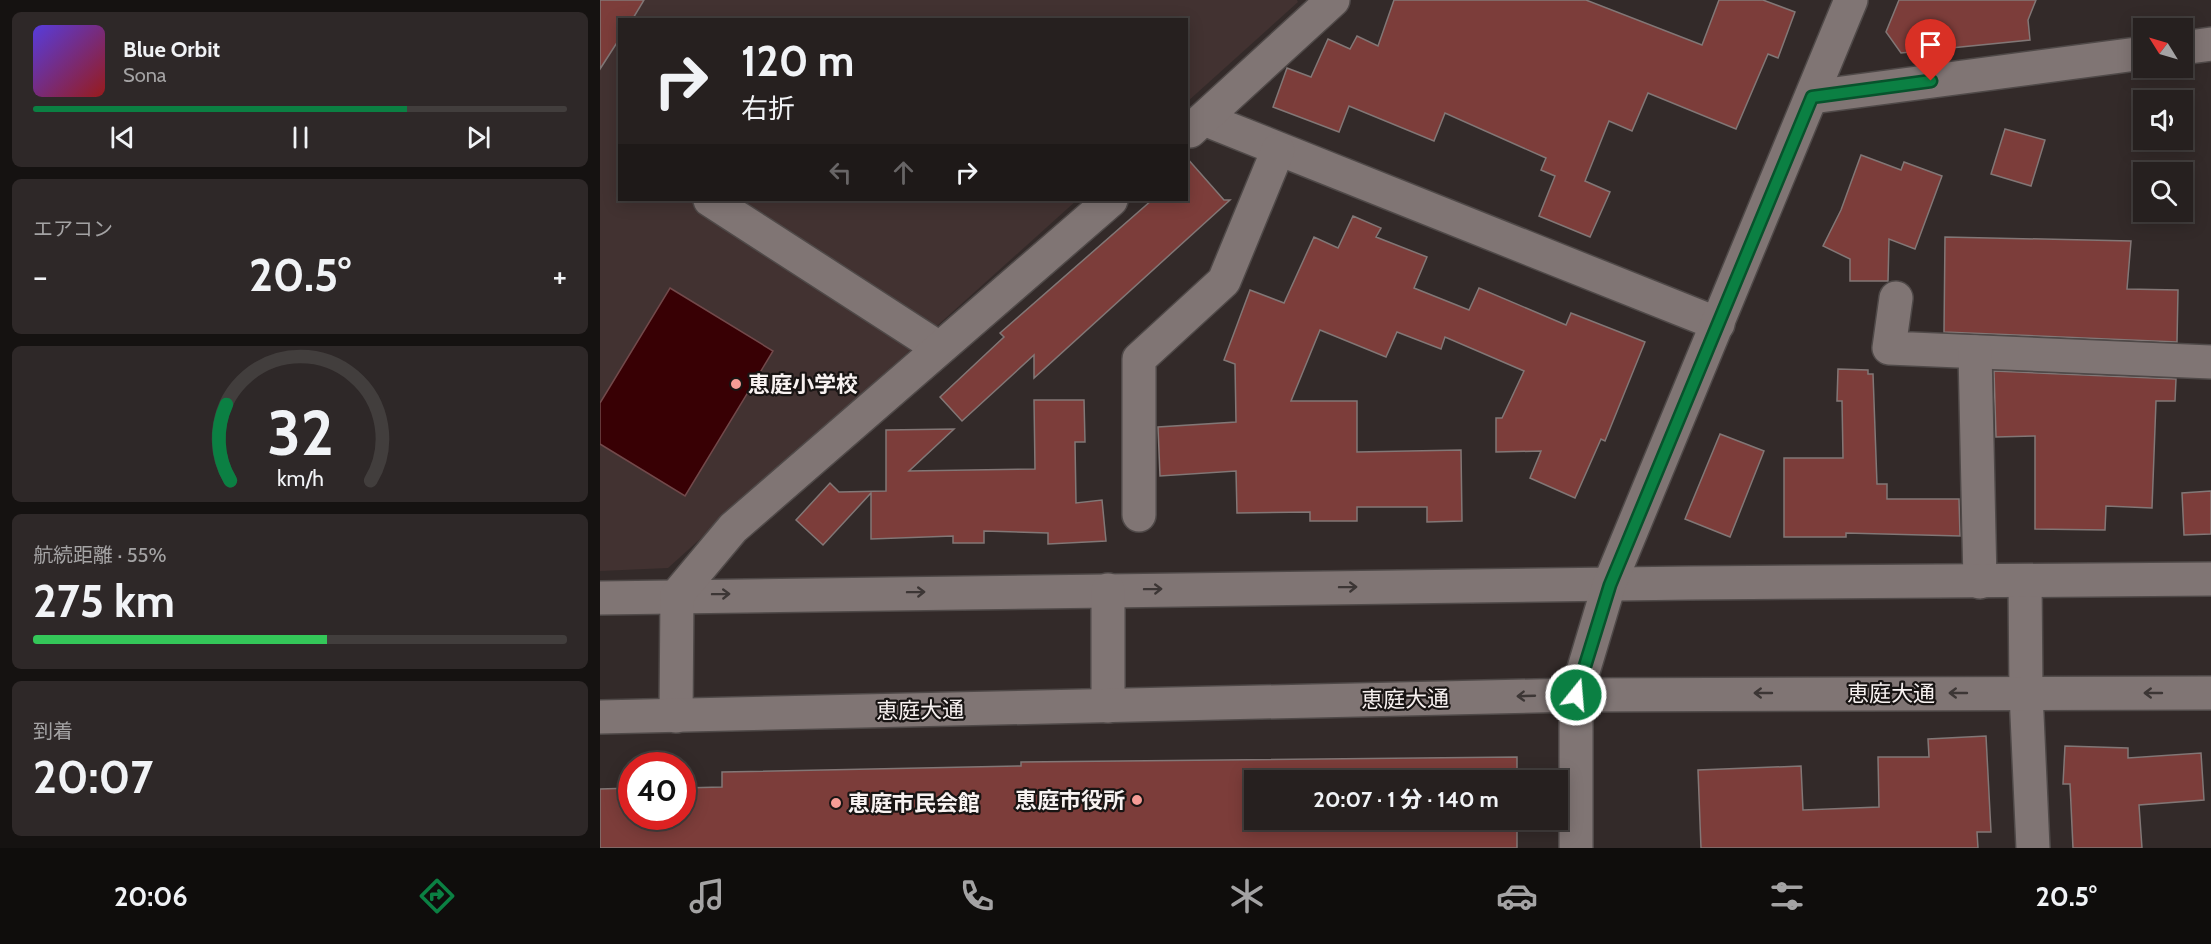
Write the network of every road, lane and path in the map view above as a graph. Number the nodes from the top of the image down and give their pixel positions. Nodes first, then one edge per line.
1 (1851, 0) edge
2 (1321, 4) edge
3 (2211, 44) edge
4 (2193, 46) edge
5 (2133, 54) edge
6 (1812, 97) junction
7 (1195, 127) edge
8 (1278, 150) junction
9 (712, 201) edge
10 (1110, 201) edge
11 (1896, 298) dead end
12 (1718, 324) junction
13 (939, 348) junction
14 (1975, 352) junction
15 (2211, 362) edge
16 (1139, 515) dead end
17 (2211, 579) edge
18 (1980, 582) junction
19 (2025, 582) junction
20 (1610, 585) junction
21 (1108, 590) junction
22 (677, 595) junction
23 (600, 598) edge
24 (2026, 693) junction
25 (2211, 693) edge
26 (1576, 695) junction
27 (1108, 706) junction
28 (676, 716) junction
29 (600, 717) edge
30 (1576, 848) edge
31 (2033, 848) edge

1 - 6 street
2 - 7 street
3 - 4 street
5 - 6 street
6 - 12 street
7 - 8 street
8 - 12 street
8 - 16 street
9 - 13 street
10 - 13 street
11 - 14 street
12 - 20 street
13 - 22 street
14 - 15 street
14 - 18 street
17 - 19 street
18 - 19 street
18 - 20 street
19 - 24 street
21 -> 20 street
20 - 26 street
22 -> 21 street
21 - 27 street
22 - 23 street
22 - 28 street
25 -> 24 street, 恵庭大通
24 -> 26 street, 恵庭大通
24 - 31 street
26 -> 27 street, 恵庭大通
26 - 30 street
27 - 28 street, 恵庭大通
28 - 29 street, 恵庭大通

